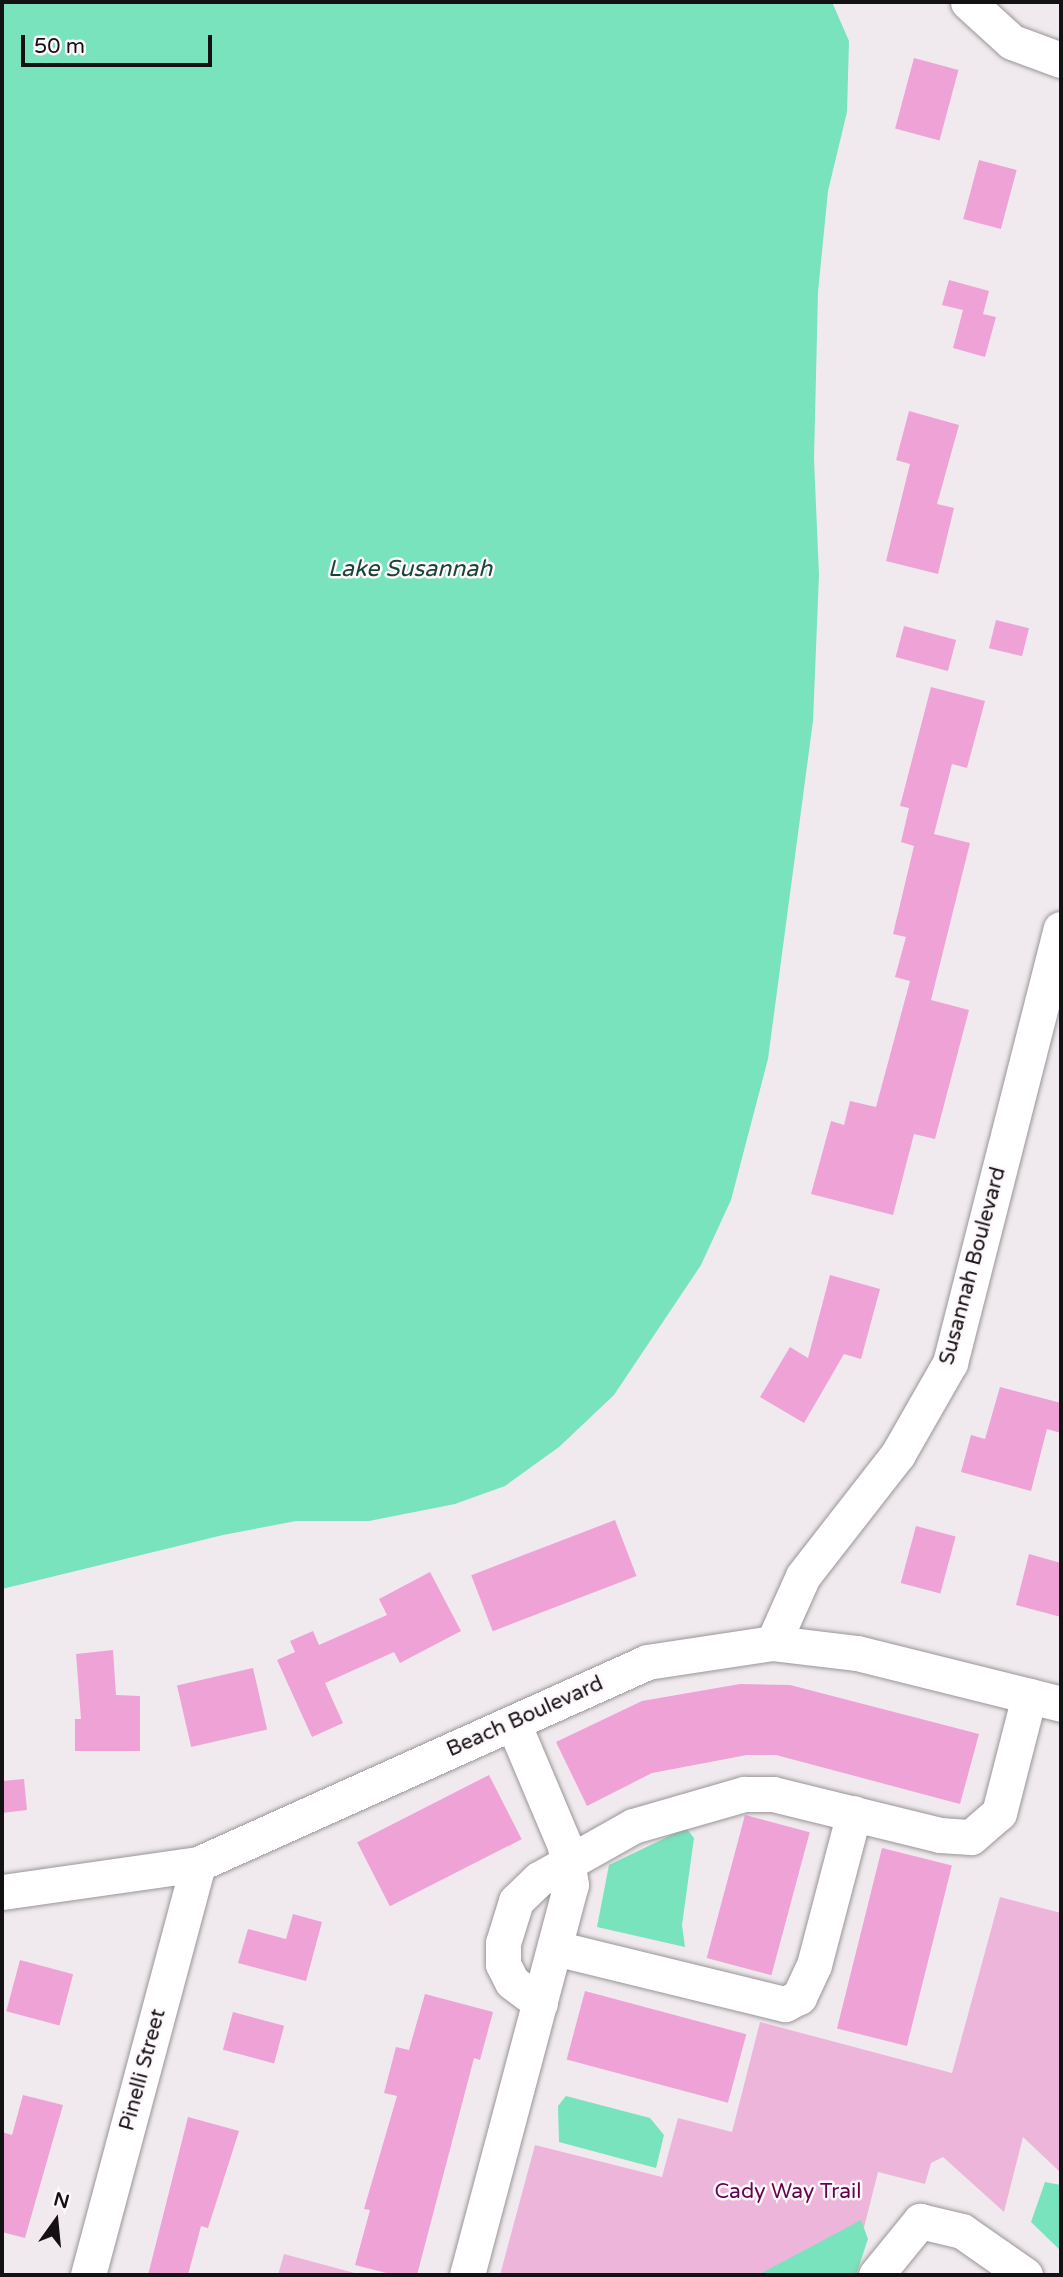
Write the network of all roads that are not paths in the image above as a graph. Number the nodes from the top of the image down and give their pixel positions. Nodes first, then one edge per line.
1 (968, 2) edge
2 (1061, 60) edge
3 (1061, 929) edge
4 (773, 1643) junction
5 (1045, 1700) edge
6 (513, 1723) junction
7 (854, 1814) junction
8 (569, 1862) junction
9 (198, 1864) junction
10 (2, 1892) edge
11 (555, 1948) junction
12 (540, 2003) junction
13 (88, 2275) edge
14 (467, 2275) edge
15 (876, 2275) edge
16 (1025, 2275) edge

1 - 2 street
3 - 4 street, Susannah Boulevard
4 - 5 street, Beach Boulevard
4 - 6 street, Beach Boulevard
5 - 7 street
6 - 8 street
6 - 9 street, Beach Boulevard
7 - 8 street
7 - 11 street
8 - 11 street
8 - 12 street
9 - 10 street, Beach Boulevard
9 - 13 street, Pinelli Street
11 - 12 street
12 - 14 street
15 - 16 street

